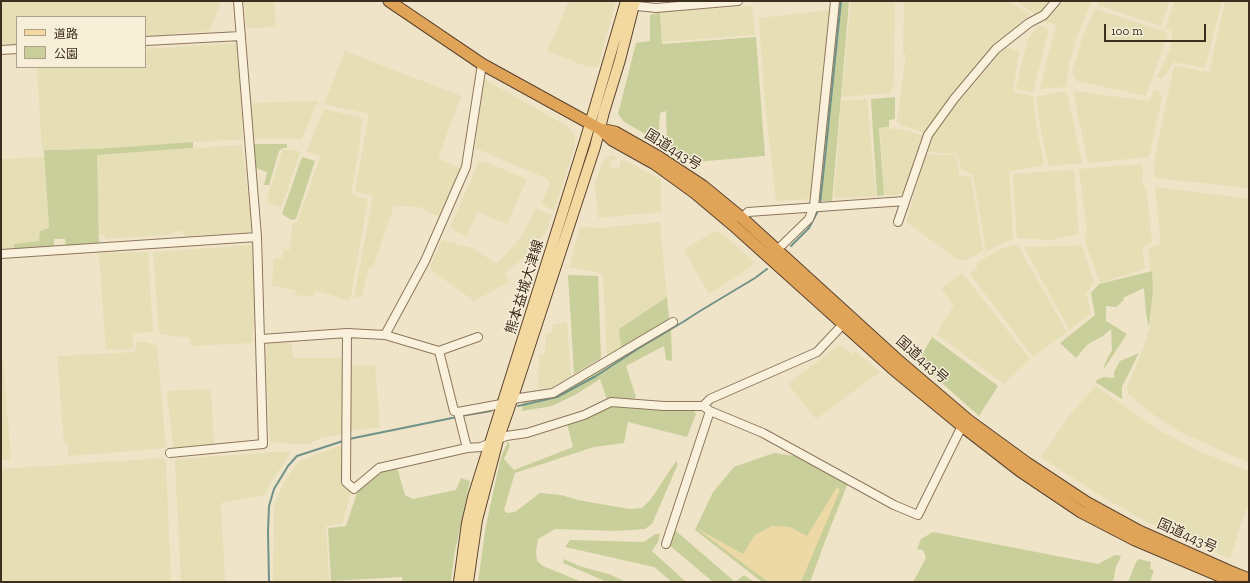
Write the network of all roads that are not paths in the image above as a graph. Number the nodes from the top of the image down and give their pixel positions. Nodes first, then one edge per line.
1 (238, 1) edge
2 (389, 1) edge
3 (738, 1) edge
4 (835, 1) edge
5 (1056, 1) edge
6 (630, 3) edge
7 (241, 36) junction
8 (146, 41) edge
9 (16, 49) edge
10 (1, 50) edge
11 (482, 64) junction
12 (595, 127) junction
13 (905, 201) junction
14 (818, 206) junction
15 (742, 218) junction
16 (898, 222) dead end
17 (257, 237) junction
18 (777, 250) junction
19 (1, 254) edge
20 (846, 321) junction
21 (673, 322) dead end
22 (347, 333) junction
23 (385, 335) junction
24 (478, 337) dead end
25 (261, 339) junction
26 (439, 351) junction
27 (508, 401) junction
28 (706, 408) junction
29 (459, 416) junction
30 (965, 423) junction
31 (493, 442) junction
32 (467, 448) junction
33 (170, 453) dead end
34 (666, 544) dead end
35 (1249, 579) edge
36 (459, 582) edge
37 (468, 582) edge
38 (1234, 582) edge

1 - 7 street
2 - 11 highway, 国道443号
3 - 6 street
4 - 14 street
5 - 13 street
6 - 12 main road, 熊本益城大津線
7 - 8 street
7 - 17 street
9 - 10 street
11 - 12 highway, 国道443号
11 - 23 street
12 - 15 highway, 国道443号
12 - 20 highway, 国道443号
12 - 27 main road, 熊本益城大津線
13 - 14 street
13 - 16 street
14 - 15 street
14 - 18 street
15 - 18 highway, 国道443号
17 - 19 street
17 - 25 street
18 - 20 highway, 国道443号
20 - 28 street
20 - 30 highway, 国道443号
21 - 27 street
22 - 23 street
22 - 25 street
22 - 32 street
23 - 26 street
24 - 26 street
25 - 33 street
26 - 29 street
27 - 29 street
27 - 31 main road, 熊本益城大津線
28 - 30 street
28 - 31 street
28 - 34 street
29 - 32 street
30 - 35 highway, 国道443号
30 - 38 highway, 国道443号
31 - 32 street
31 - 36 main road, 熊本益城大津線
31 - 37 main road, 熊本益城大津線

